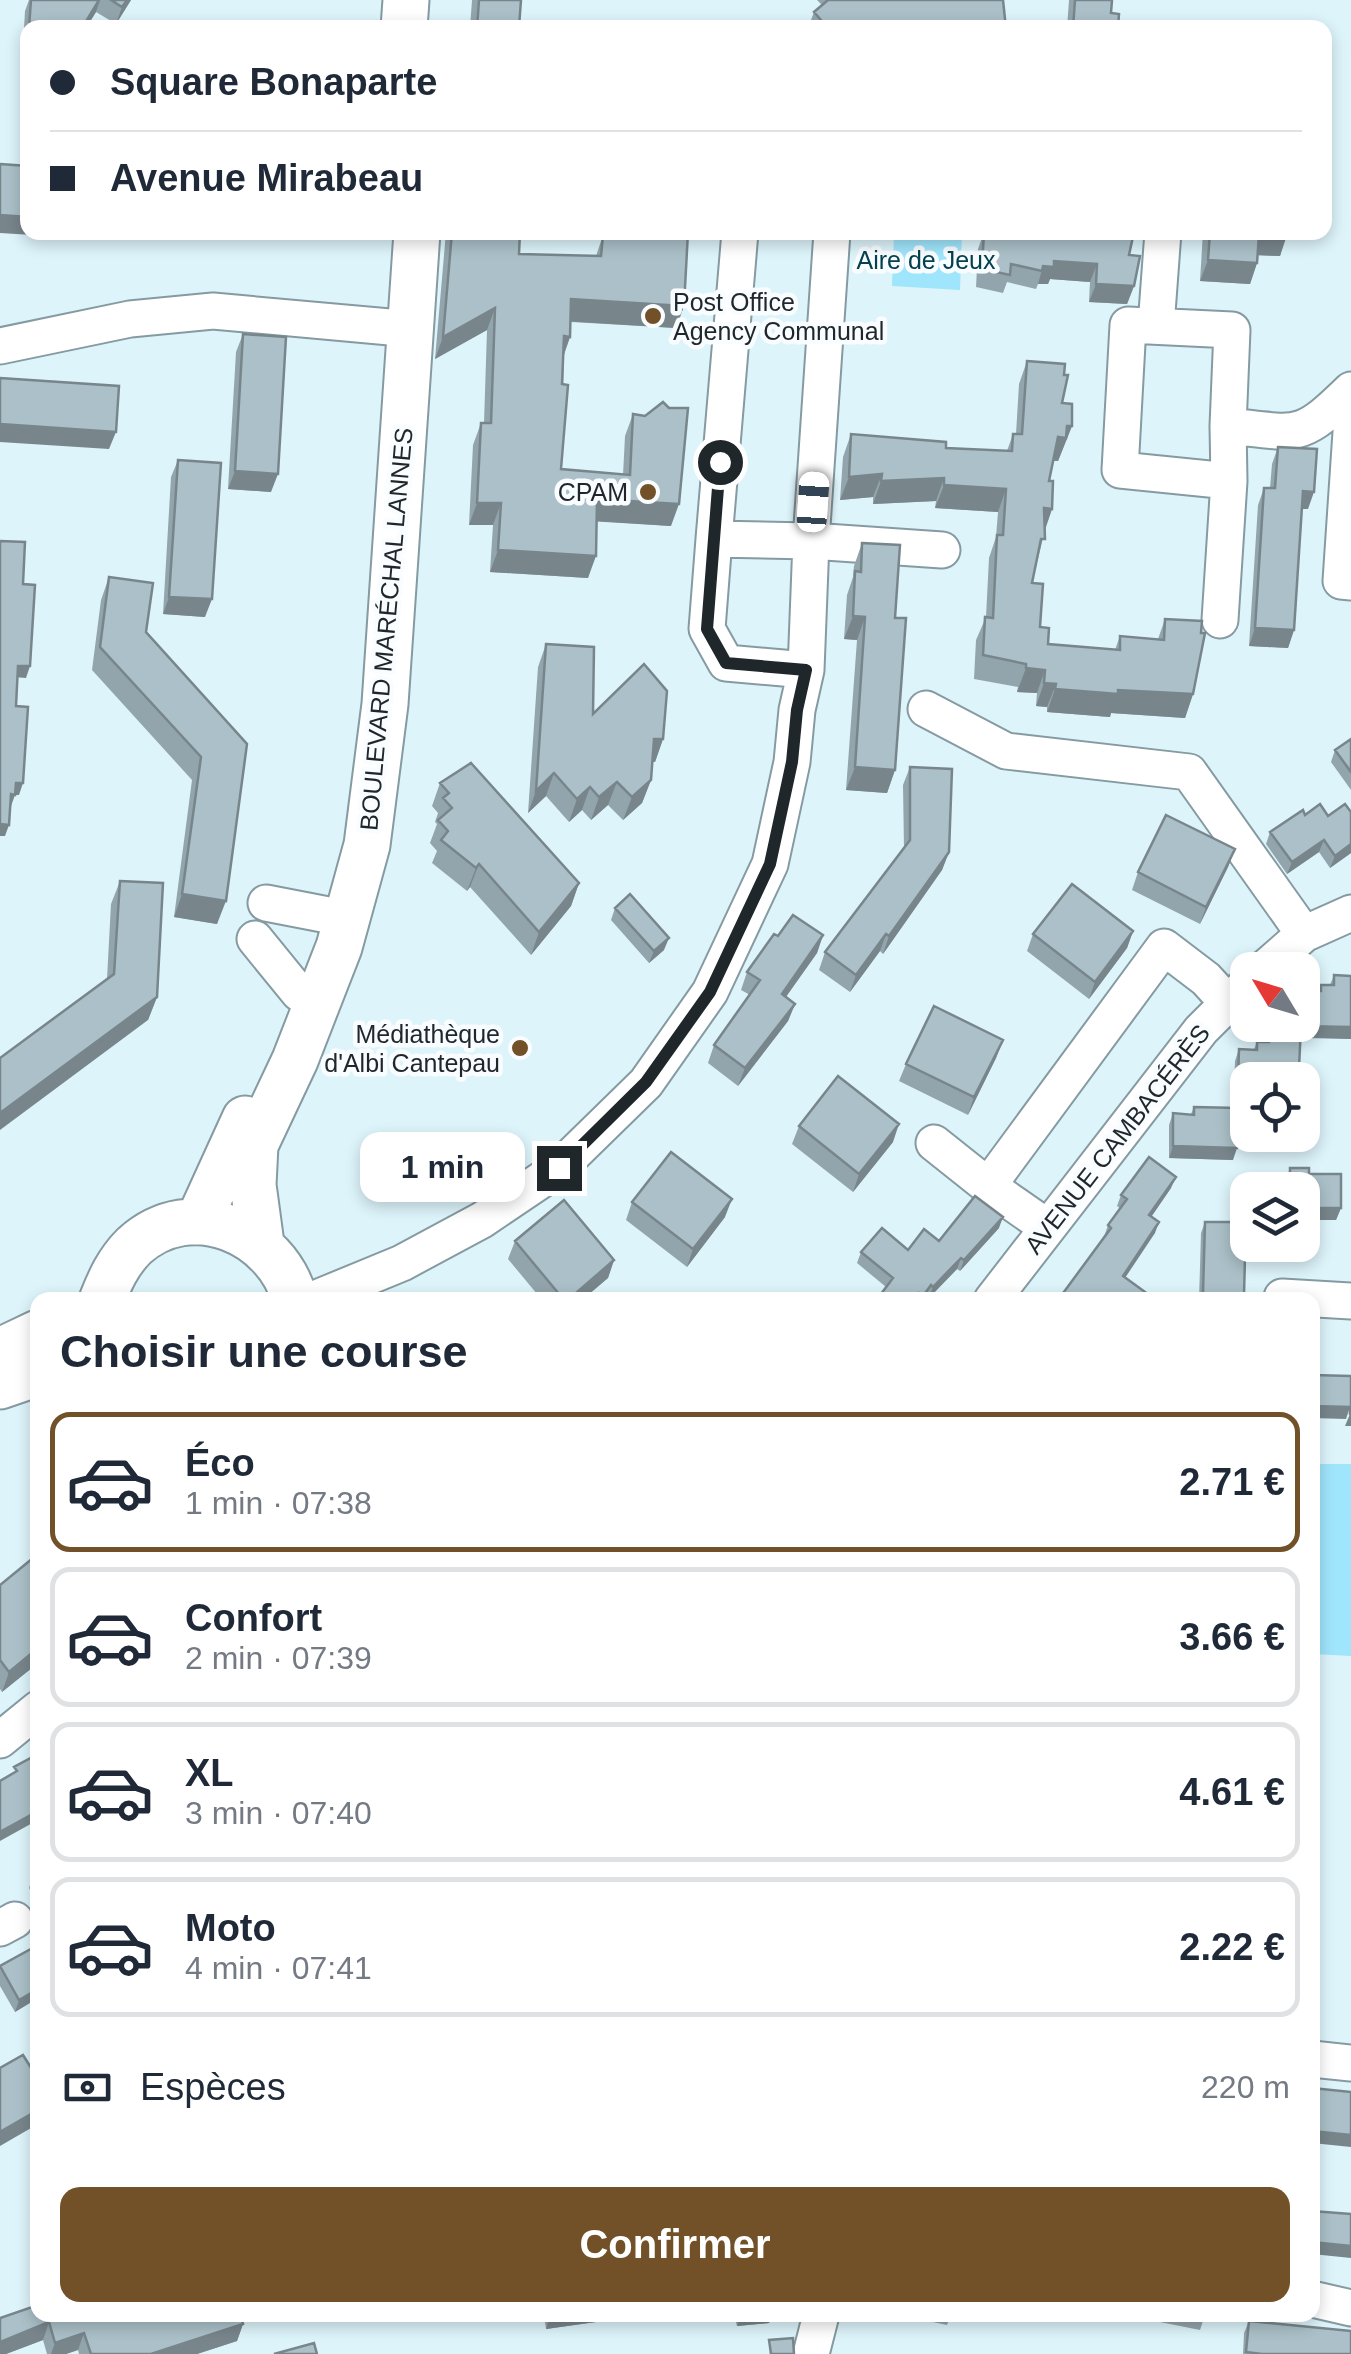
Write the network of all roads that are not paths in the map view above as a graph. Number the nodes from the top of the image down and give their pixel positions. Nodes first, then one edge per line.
1 (393, 240) edge
2 (416, 240) edge
3 (739, 240) edge
4 (831, 240) edge
5 (1162, 240) edge
6 (1156, 326) junction
7 (399, 328) junction
8 (0, 346) edge
9 (1348, 401) edge
10 (1228, 426) junction
11 (1351, 432) edge
12 (1229, 480) junction
13 (714, 539) junction
14 (810, 541) junction
15 (942, 550) dead end
16 (1351, 582) edge
17 (1220, 620) dead end
18 (806, 670) junction
19 (926, 708) dead end
20 (266, 903) dead end
21 (1351, 913) edge
22 (328, 915) junction
23 (1304, 934) junction
24 (255, 939) dead end
25 (1284, 952) edge
26 (1230, 990) edge
27 (298, 993) junction
28 (1230, 1002) edge
29 (934, 1143) dead end
30 (988, 1186) junction
31 (198, 1222) junction
32 (1046, 1227) junction
33 (261, 1244) junction
34 (105, 1292) edge
35 (293, 1292) edge
36 (331, 1292) edge
37 (998, 1292) edge
38 (1320, 1299) edge
39 (1351, 1301) edge
40 (30, 1337) edge
41 (0, 1351) edge
42 (30, 1376) edge
43 (0, 1386) edge
44 (30, 1716) edge
45 (0, 1740) edge
46 (1320, 2060) edge
47 (1351, 2063) edge
48 (1320, 2301) edge
49 (1351, 2308) edge
50 (819, 2322) edge
51 (811, 2354) edge

1 - 7 main road, BOULEVARD MARÉCHAL LANNES
2 - 7 main road, BOULEVARD MARÉCHAL LANNES
3 - 13 street
4 - 14 street
5 - 6 street
6 - 10 street
6 - 12 street
7 - 8 street
7 - 22 main road, BOULEVARD MARÉCHAL LANNES
7 - 33 main road, BOULEVARD MARÉCHAL LANNES
9 - 10 street
10 - 12 street
11 - 16 street
12 - 17 street
13 - 14 street
13 - 18 street
14 - 15 street
14 - 18 street
18 - 36 street
19 - 23 street
20 - 22 street
21 - 23 street
22 - 27 main road, BOULEVARD MARÉCHAL LANNES
23 - 25 street
24 - 27 street
26 - 30 street
27 - 31 main road, BOULEVARD MARÉCHAL LANNES
28 - 32 street, AVENUE CAMBACÉRÈS
29 - 30 street
30 - 32 street
31 - 33 main road
31 - 34 main road
32 - 37 street, AVENUE CAMBACÉRÈS
33 - 35 main road, BOULEVARD MARÉCHAL LANNES
38 - 39 street
40 - 41 main road
42 - 43 main road
44 - 45 street
46 - 47 street
48 - 49 street
50 - 51 street

